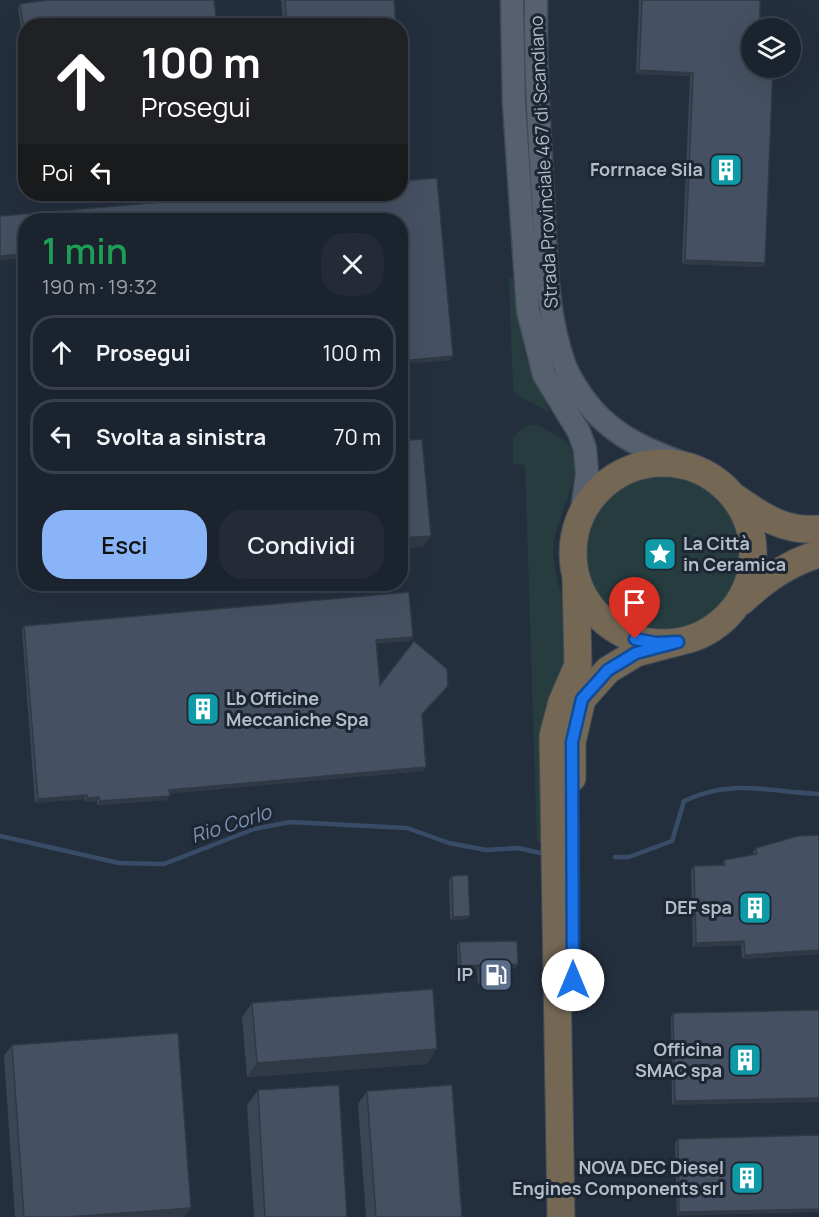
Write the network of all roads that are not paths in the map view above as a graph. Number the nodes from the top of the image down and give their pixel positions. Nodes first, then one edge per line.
1 (512, 0) edge
2 (536, 0) edge
3 (696, 468) junction
4 (733, 495) junction
5 (582, 511) junction
6 (819, 529) edge
7 (819, 554) edge
8 (576, 579) junction
9 (736, 606) junction
10 (678, 642) junction
11 (562, 739) junction
12 (561, 1217) edge
13 (575, 1217) edge

1 - 5 main road, Strada Provinciale 467 di Scandiano
2 - 3 main road, Strada Provinciale 467 di Scandiano
3 - 4 highway, Strada Provinciale 467 di Scandiano
3 - 5 highway, Strada Provinciale 467 di Scandiano
4 - 6 highway
4 - 9 highway, Strada Provinciale 467 di Scandiano
5 - 8 highway, Strada Provinciale 467 di Scandiano
7 - 9 highway
8 - 10 highway, Strada Provinciale 467 di Scandiano
8 - 11 highway
9 - 10 highway, Strada Provinciale 467 di Scandiano
10 - 11 highway
11 - 12 highway
11 - 13 highway

